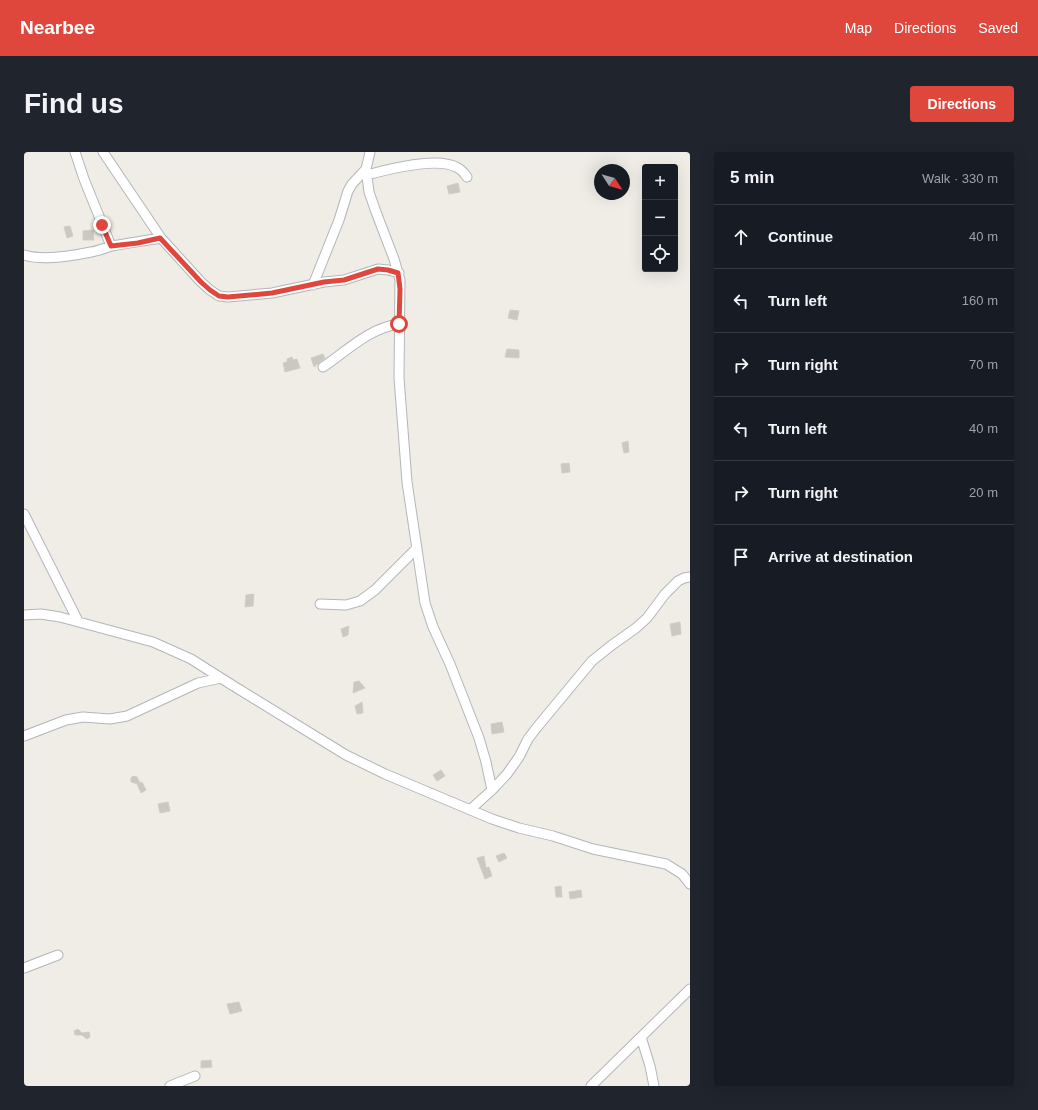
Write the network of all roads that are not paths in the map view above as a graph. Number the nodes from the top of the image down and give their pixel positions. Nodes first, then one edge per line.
1 (75, 152) edge
2 (103, 152) edge
3 (370, 152) edge
4 (366, 172) junction
5 (467, 177) dead end
6 (160, 238) junction
7 (111, 246) junction
8 (24, 255) edge
9 (398, 273) junction
10 (313, 285) junction
11 (399, 324) junction
12 (323, 367) dead end
13 (24, 514) edge
14 (417, 548) junction
15 (690, 577) edge
16 (320, 604) dead end
17 (24, 615) edge
18 (78, 620) junction
19 (220, 678) junction
20 (24, 736) edge
21 (492, 790) junction
22 (471, 809) junction
23 (690, 884) edge
24 (58, 955) dead end
25 (24, 968) edge
26 (690, 989) edge
27 (641, 1037) junction
28 (195, 1076) dead end
29 (170, 1086) edge
30 (591, 1086) edge
31 (654, 1086) edge

1 - 7 street
2 - 6 street
3 - 4 street
4 - 5 street
4 - 9 street
4 - 10 street
6 - 7 street
6 - 10 street
7 - 8 street
9 - 10 street
9 - 11 street
11 - 12 street
11 - 14 street
13 - 18 street
14 - 16 street
14 - 21 street
15 - 21 street
17 - 18 street
18 - 19 street
19 - 20 street
19 - 22 street
21 - 22 street
22 - 23 street
24 - 25 street
26 - 27 street
27 - 30 street
27 - 31 street
28 - 29 street

